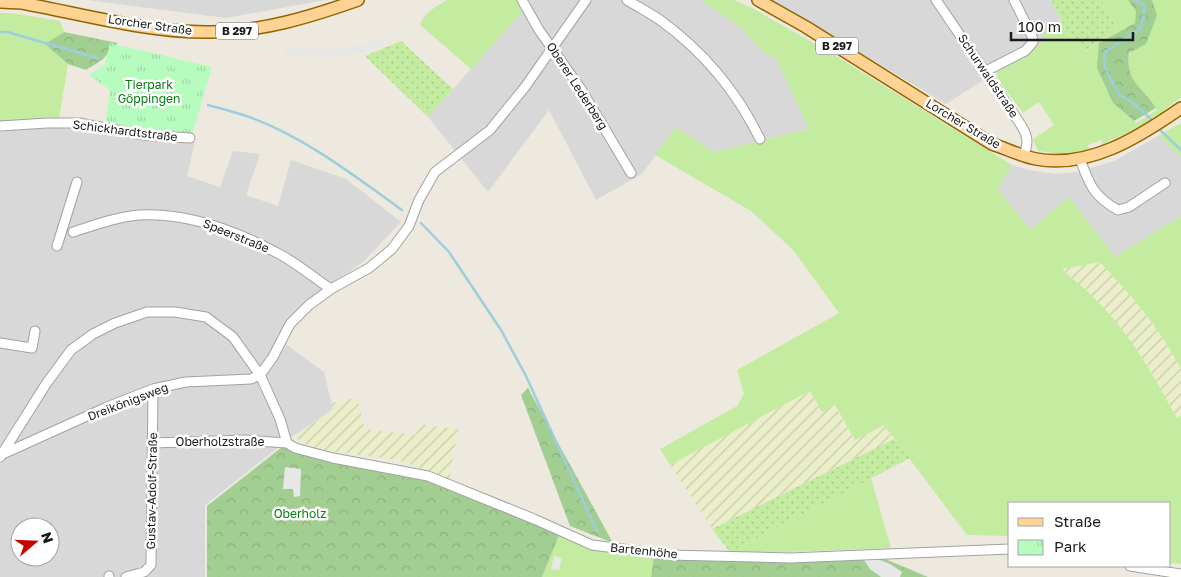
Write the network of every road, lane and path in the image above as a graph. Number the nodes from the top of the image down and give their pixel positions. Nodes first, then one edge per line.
1 (358, 0) edge
2 (522, 0) edge
3 (586, 0) edge
4 (627, 0) edge
5 (758, 0) edge
6 (936, 0) edge
7 (1014, 0) edge
8 (0, 2) edge
9 (553, 49) junction
10 (986, 71) junction
11 (1181, 108) edge
12 (0, 126) edge
13 (190, 138) dead end
14 (760, 139) dead end
15 (1023, 156) junction
16 (1080, 159) junction
17 (631, 173) dead end
18 (77, 182) dead end
19 (1165, 183) dead end
20 (73, 232) dead end
21 (57, 246) dead end
22 (331, 289) junction
23 (35, 331) dead end
24 (0, 343) edge
25 (260, 374) junction
26 (153, 390) junction
27 (152, 443) junction
28 (291, 445) junction
29 (1, 456) edge
30 (1008, 549) edge
31 (1136, 567) edge
32 (1181, 574) edge
33 (126, 577) edge

1 - 8 main road, Lorcher Straße / B 297
2 - 9 street, Oberer Lederberg
3 - 9 street
4 - 14 street
5 - 15 main road, Lorcher Straße / B 297
6 - 10 street, Schurwaldstraße
7 - 10 street
9 - 17 street, Oberer Lederberg
9 - 22 street
10 - 15 street, Schurwaldstraße
11 - 16 main road, Lorcher Straße / B 297
12 - 13 street, Schickhardtstraße
15 - 16 main road, Lorcher Straße / B 297
16 - 19 street
18 - 21 street
20 - 22 street, Speerstraße
22 - 25 street
23 - 24 street
25 - 26 street, Dreikönigsweg
25 - 28 street
25 - 29 street
26 - 27 street, Gustav-Adolf-Straße
26 - 29 street, Dreikönigsweg
27 - 28 street, Oberholzstraße
27 - 33 street, Gustav-Adolf-Straße
28 - 30 street, Bartenhöhe
31 - 32 street

